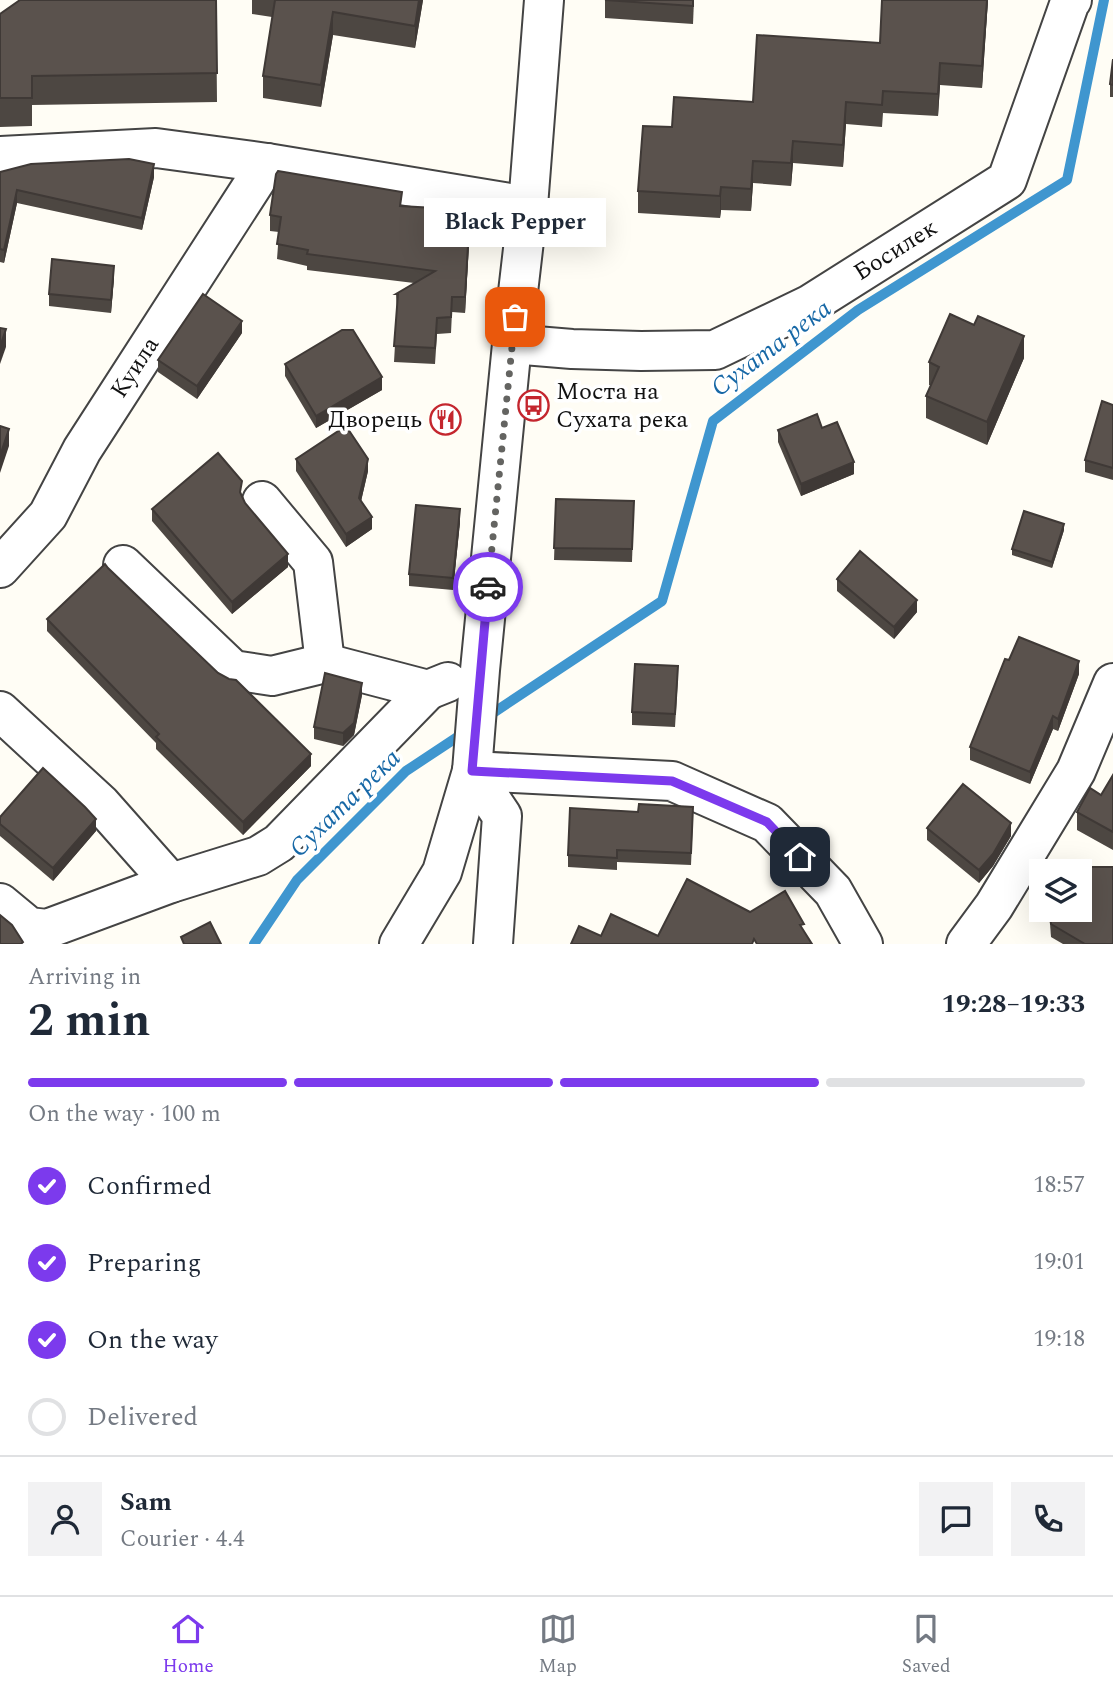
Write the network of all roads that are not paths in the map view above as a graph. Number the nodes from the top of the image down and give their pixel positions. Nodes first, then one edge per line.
1 (544, 0) edge
2 (1072, 0) edge
3 (0, 156) edge
4 (267, 163) junction
5 (528, 206) junction
6 (512, 344) junction
7 (262, 501) dead end
8 (123, 565) dead end
9 (0, 568) edge
10 (325, 663) junction
11 (480, 670) junction
12 (1113, 682) edge
13 (428, 690) junction
14 (0, 711) edge
15 (472, 771) junction
16 (171, 883) junction
17 (0, 903) edge
18 (399, 944) edge
19 (493, 944) edge
20 (863, 944) edge
21 (966, 944) edge

1 - 5 street
2 - 6 street, Босилек
3 - 4 street
4 - 5 street
4 - 9 street, Куила
5 - 6 street
6 - 11 street
7 - 10 street
8 - 10 street
10 - 13 street
11 - 13 street
11 - 15 street
12 - 21 street
13 - 16 street
14 - 16 street
15 - 18 street
15 - 19 street
15 - 20 street
16 - 17 street

